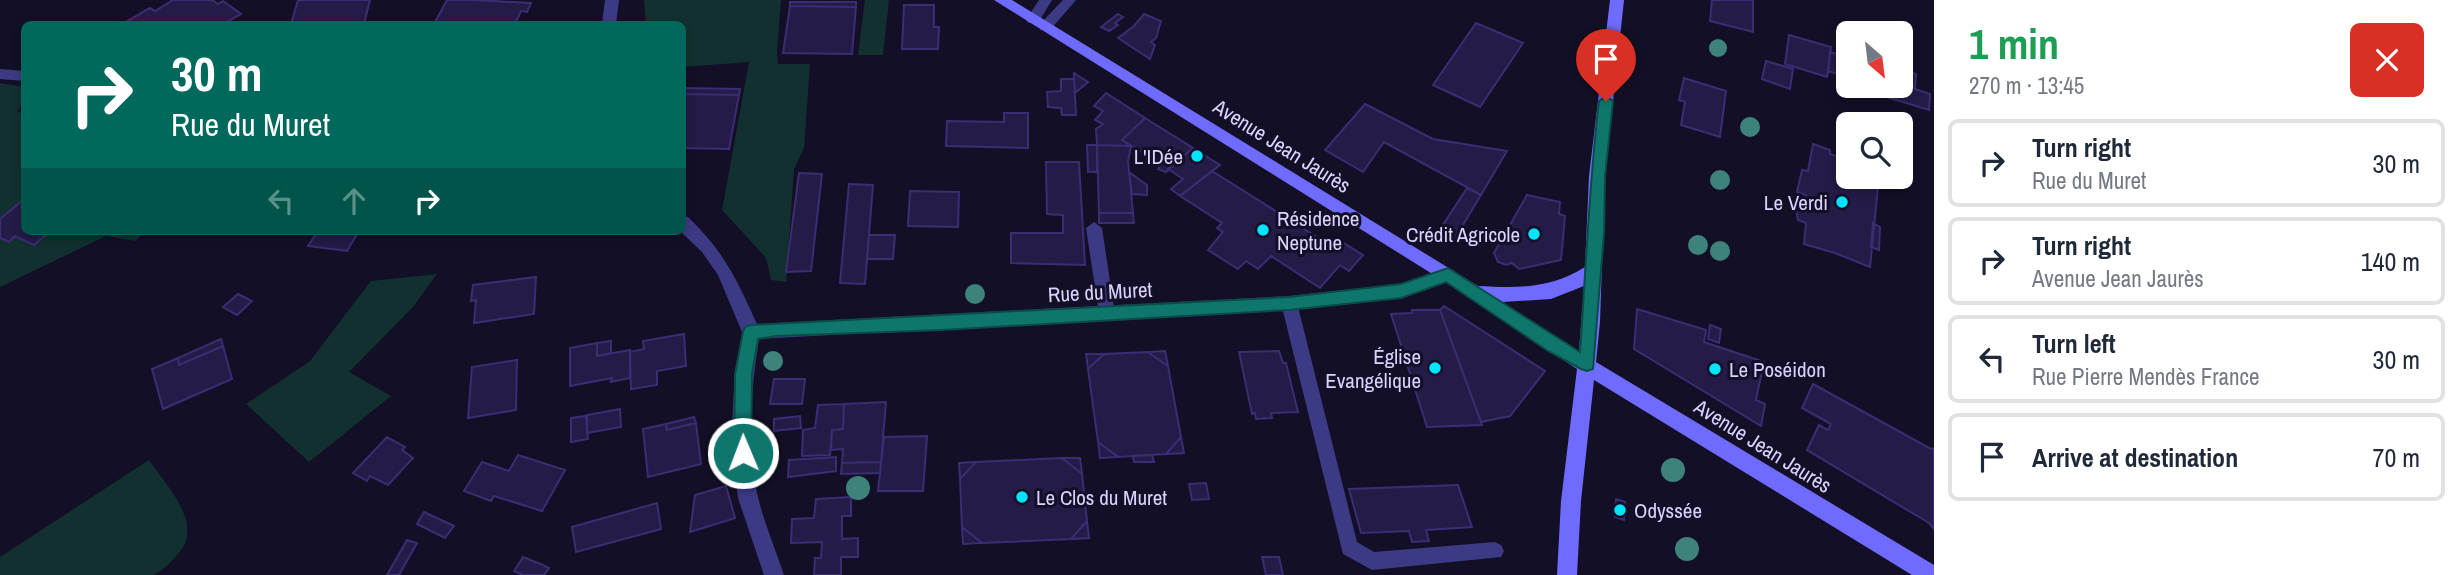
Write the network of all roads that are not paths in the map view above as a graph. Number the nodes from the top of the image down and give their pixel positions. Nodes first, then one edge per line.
1 (612, 0) edge
2 (1000, 0) edge
3 (1046, 0) edge
4 (1070, 0) edge
5 (1617, 0) edge
6 (609, 21) edge
7 (1039, 23) junction
8 (0, 74) edge
9 (21, 76) edge
10 (686, 226) edge
11 (1094, 228) dead end
12 (1593, 271) junction
13 (1448, 275) junction
14 (1476, 293) junction
15 (1289, 303) junction
16 (1107, 314) junction
17 (751, 332) junction
18 (1587, 364) junction
19 (1495, 551) dead end
20 (774, 574) edge
21 (1567, 575) edge
22 (1931, 575) edge

1 - 6 street
2 - 7 main road, Avenue Jean Jaurès
3 - 7 lane
4 - 7 lane
5 - 12 main road
7 - 13 main road, Avenue Jean Jaurès
8 - 9 street
10 - 17 street
11 - 16 lane
12 - 14 main road
12 - 18 main road
13 - 14 main road, Avenue Jean Jaurès
13 - 15 street, Rue du Muret
14 - 18 main road, Avenue Jean Jaurès
15 - 16 street, Rue du Muret
15 - 19 lane
16 - 17 street, Rue du Muret
17 - 20 street
18 - 21 main road
18 - 22 main road, Avenue Jean Jaurès

